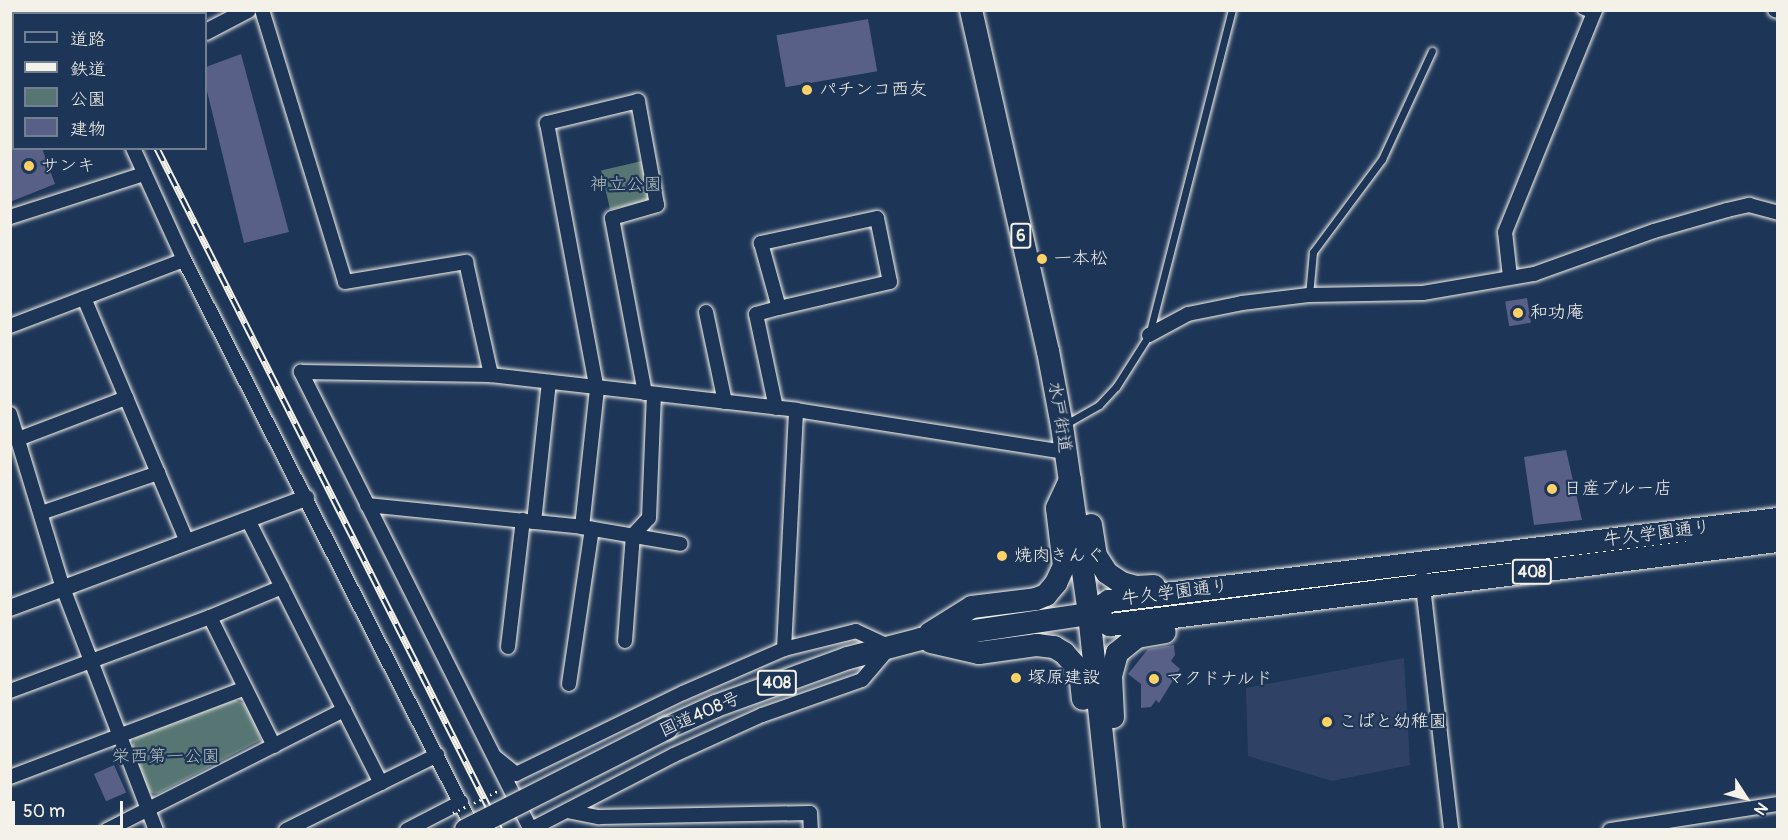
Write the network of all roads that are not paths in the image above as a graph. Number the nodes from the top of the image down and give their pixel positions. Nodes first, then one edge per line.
1 (248, 10) edge
2 (262, 10) edge
3 (971, 10) edge
4 (1232, 10) edge
5 (1589, 12) edge
6 (207, 31) edge
7 (1432, 51) dead end
8 (134, 150) edge
9 (144, 174) junction
10 (1778, 213) edge
11 (10, 217) edge
12 (184, 260) junction
13 (1510, 277) junction
14 (1309, 295) junction
15 (84, 298) junction
16 (779, 308) junction
17 (706, 312) dead end
18 (10, 326) edge
19 (1149, 335) junction
20 (491, 375) junction
21 (549, 382) junction
22 (597, 388) junction
23 (649, 393) junction
24 (126, 398) junction
25 (725, 402) junction
26 (776, 408) junction
27 (796, 411) junction
28 (10, 414) edge
29 (1062, 426) junction
30 (18, 439) junction
31 (1065, 452) junction
32 (158, 473) junction
33 (1070, 479) junction
34 (306, 498) junction
35 (367, 505) junction
36 (41, 513) junction
37 (1778, 519) edge
38 (248, 520) junction
39 (528, 521) junction
40 (587, 528) junction
41 (633, 535) junction
42 (1778, 541) edge
43 (187, 542) junction
44 (681, 544) dead end
45 (1420, 563) junction
46 (1249, 583) junction
47 (1422, 586) junction
48 (282, 587) junction
49 (63, 588) junction
50 (10, 608) edge
51 (1244, 609) junction
52 (1089, 614) junction
53 (210, 617) junction
54 (921, 639) junction
55 (625, 641) dead end
56 (890, 646) junction
57 (508, 647) dead end
58 (784, 649) junction
59 (93, 662) junction
60 (569, 684) dead end
61 (245, 688) junction
62 (10, 691) edge
63 (344, 710) junction
64 (120, 735) junction
65 (274, 746) junction
66 (1102, 748) junction
67 (490, 753) junction
68 (437, 755) junction
69 (10, 777) edge
70 (381, 783) junction
71 (1107, 791) junction
72 (1778, 804) edge
73 (148, 809) junction
74 (567, 811) junction
75 (462, 813) edge
76 (531, 829) edge
77 (107, 830) edge
78 (156, 830) edge
79 (286, 830) edge
80 (407, 830) edge
81 (474, 830) edge
82 (811, 830) edge
83 (1112, 830) edge
84 (1451, 830) edge
85 (1610, 830) edge

1 - 6 street
2 - 20 street
3 - 29 highway, 水戸街道 / 6
4 - 19 lane
5 - 13 street
7 - 14 lane
8 - 9 street
9 - 11 street
9 - 12 street
10 - 13 street
12 - 15 street
12 - 34 street
13 - 14 street
14 - 19 street
15 - 18 street
15 - 24 street
16 - 16 street
16 - 26 street
17 - 25 street
19 - 29 lane
20 - 21 street
20 - 35 street
21 - 22 street
21 - 39 street
22 - 23 street
22 - 23 street
22 - 40 street
23 - 25 street
23 - 41 street
24 - 30 street
24 - 32 street
25 - 26 street
26 - 27 street
27 - 31 street
27 - 58 street
28 - 30 street
29 - 31 highway, 水戸街道 / 6
30 - 36 street
31 - 33 highway, 水戸街道 / 6
32 - 36 street
32 - 43 street
33 - 46 highway
33 - 52 highway, 水戸街道 / 6
33 - 54 highway
34 - 38 street
34 - 68 street
35 - 39 street
35 - 67 street
36 - 49 street
37 - 45 highway, 牛久学園通り / 408
38 - 43 street
38 - 48 street
39 - 40 street
39 - 57 street
40 - 41 street
40 - 60 street
41 - 44 street
41 - 55 street
42 - 47 highway, 牛久学園通り / 408
43 - 49 street
45 - 46 highway, 牛久学園通り / 408
45 - 47 street
46 - 52 highway, 牛久学園通り / 408
47 - 51 highway, 牛久学園通り / 408
47 - 84 street
48 - 53 street
48 - 63 street
49 - 50 street
49 - 59 street
51 - 52 highway, 牛久学園通り / 408
51 - 71 highway
52 - 54 highway, 国道408号 / 408
52 - 66 highway, 水戸街道 / 6
53 - 59 street
53 - 61 street
54 - 56 highway, 国道408号 / 408
54 - 66 highway
56 - 58 street
56 - 74 street
56 - 75 highway, 国道408号 / 408, bridge
58 - 67 street
59 - 62 street
59 - 64 street
61 - 64 street
61 - 65 street
63 - 65 street
63 - 70 street
64 - 69 street
64 - 73 street
65 - 73 street
66 - 71 highway, 水戸街道 / 6
67 - 76 street
68 - 70 street
68 - 75 street
70 - 79 street
71 - 83 highway, 水戸街道 / 6
72 - 85 street
73 - 77 street
73 - 78 street
74 - 76 street
74 - 82 street
75 - 80 street
75 - 81 street

